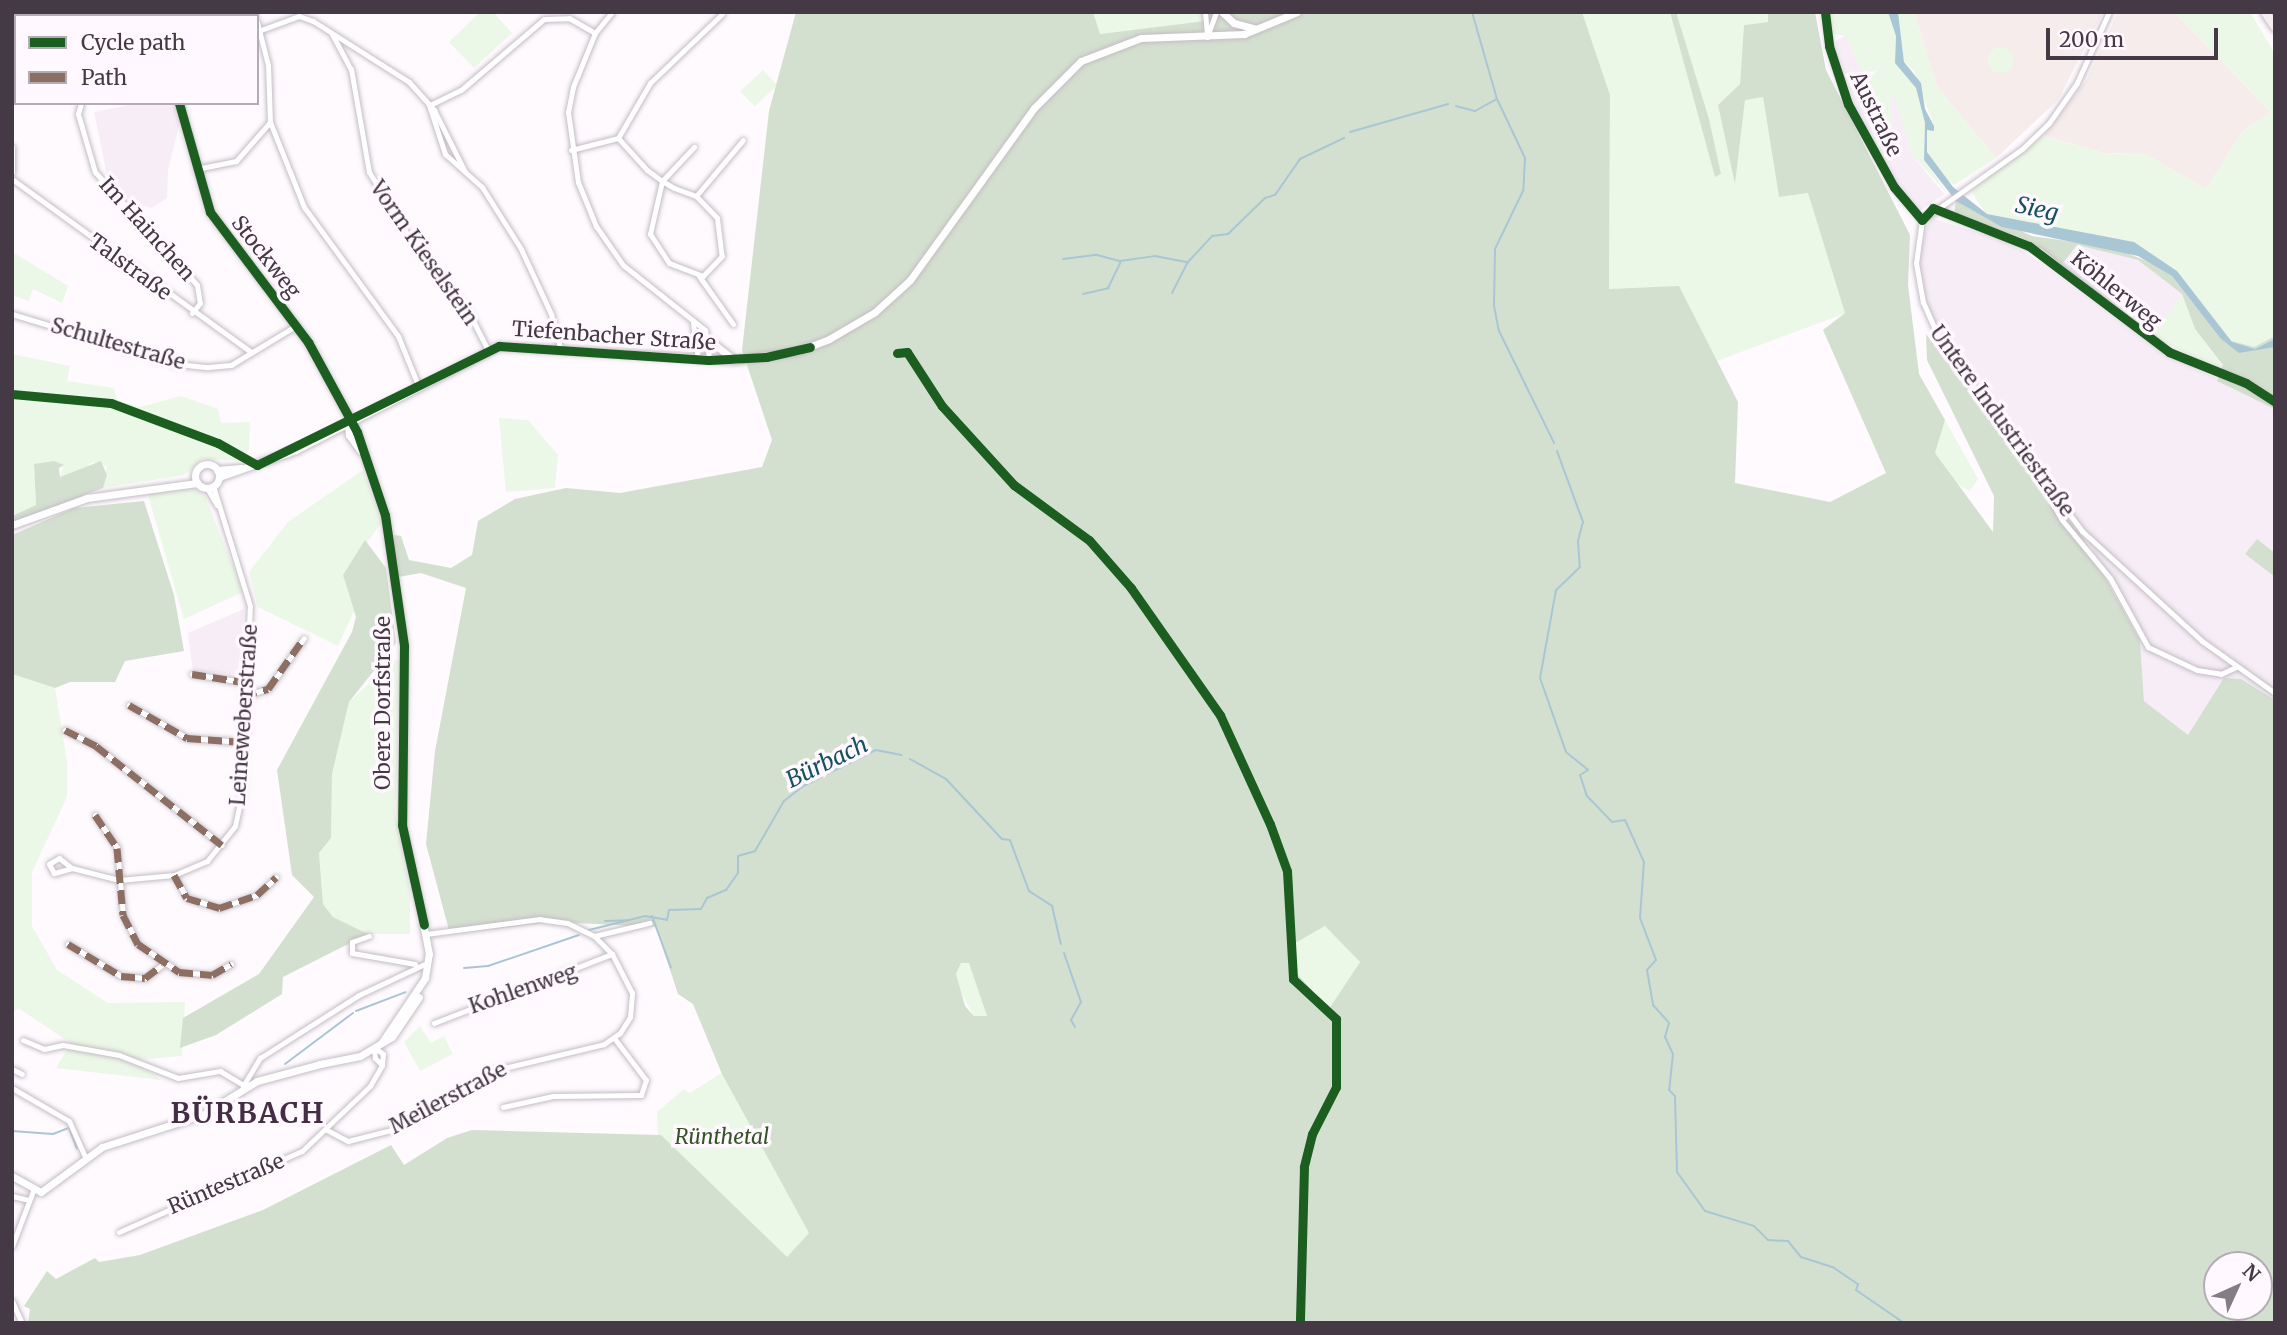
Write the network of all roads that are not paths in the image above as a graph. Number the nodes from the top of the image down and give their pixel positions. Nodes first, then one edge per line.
1 (612, 12) edge
2 (1205, 12) edge
3 (1216, 12) edge
4 (1222, 12) edge
5 (1297, 12) edge
6 (1825, 12) edge
7 (2109, 12) edge
8 (2265, 12) edge
9 (300, 14) edge
10 (722, 14) edge
11 (259, 26) edge
12 (2275, 27) edge
13 (261, 30) junction
14 (1260, 30) junction
15 (595, 33) junction
16 (332, 34) junction
17 (1208, 37) junction
18 (80, 105) edge
19 (429, 105) junction
20 (180, 106) edge
21 (270, 122) junction
22 (618, 138) junction
23 (743, 141) dead end
24 (12, 147) edge
25 (694, 147) dead end
26 (571, 150) junction
27 (196, 169) junction
28 (12, 172) edge
29 (12, 179) edge
30 (663, 181) junction
31 (696, 196) junction
32 (1933, 208) junction
33 (1922, 220) junction
34 (699, 276) junction
35 (192, 313) junction
36 (12, 314) edge
37 (691, 320) junction
38 (733, 324) dead end
39 (297, 326) junction
40 (710, 341) junction
41 (560, 347) junction
42 (488, 350) junction
43 (251, 351) junction
44 (698, 360) junction
45 (709, 360) junction
46 (735, 360) junction
47 (418, 385) junction
48 (2275, 402) edge
49 (348, 423) junction
50 (218, 474) junction
51 (196, 479) junction
52 (210, 487) junction
53 (2057, 501) junction
54 (12, 525) edge
55 (304, 638) dead end
56 (2236, 667) junction
57 (192, 674) dead end
58 (243, 682) junction
59 (2275, 693) edge
60 (243, 696) junction
61 (129, 705) dead end
62 (65, 730) dead end
63 (243, 742) junction
64 (95, 815) dead end
65 (222, 845) junction
66 (72, 868) dead end
67 (174, 875) junction
68 (276, 877) dead end
69 (120, 880) junction
70 (649, 923) dead end
71 (425, 930) junction
72 (369, 936) dead end
73 (594, 936) junction
74 (68, 944) dead end
75 (612, 954) junction
76 (427, 963) junction
77 (231, 964) dead end
78 (415, 964) junction
79 (162, 965) junction
80 (434, 1023) dead end
81 (614, 1038) junction
82 (23, 1040) dead end
83 (371, 1049) junction
84 (12, 1069) edge
85 (22, 1074) dead end
86 (243, 1087) junction
87 (12, 1088) edge
88 (503, 1107) dead end
89 (327, 1130) junction
90 (86, 1159) junction
91 (12, 1176) edge
92 (33, 1191) junction
93 (12, 1196) edge
94 (29, 1200) junction
95 (119, 1232) dead end
96 (12, 1246) edge
97 (12, 1301) edge
98 (22, 1323) edge

1 - 15 street
2 - 17 street
3 - 17 street
4 - 14 street
5 - 14 street, Tiefenbacher Straße
6 - 33 street, Austraße
7 - 32 street
8 - 12 main road
9 - 13 street
9 - 16 street
10 - 22 street
11 - 13 street
13 - 21 street
14 - 17 street, Tiefenbacher Straße
15 - 19 street
15 - 26 street
16 - 19 street
16 - 42 street, Vorm Kieselstein
17 - 46 street, Tiefenbacher Straße
18 - 35 street, Im Hainchen
19 - 41 street
20 - 27 street, Stockweg
21 - 27 street
21 - 47 street
22 - 26 street
22 - 30 street
23 - 31 street
24 - 28 street
25 - 30 street
26 - 37 street
27 - 39 street, Stockweg
29 - 35 street, Talstraße
30 - 31 street
30 - 34 street
31 - 34 street
32 - 33 street
32 - 48 street, Köhlerweg
33 - 53 street, Untere Industriestraße
34 - 38 street
35 - 43 street, Talstraße
36 - 43 street, Schultestraße
37 - 40 street
37 - 44 street
39 - 43 street, Schultestraße
39 - 49 street, Stockweg
40 - 45 street
40 - 46 street
41 - 42 street, Tiefenbacher Straße
41 - 44 street, Tiefenbacher Straße
42 - 47 street, Tiefenbacher Straße
44 - 45 street, Tiefenbacher Straße
45 - 46 street, Tiefenbacher Straße
47 - 49 street, Tiefenbacher Straße
49 - 50 street, Tiefenbacher Straße
49 - 71 street, Obere Dorfstraße
50 - 51 street, Tiefenbacher Straße
50 - 52 street
51 - 52 street
51 - 54 street
52 - 58 street, Leineweberstraße
53 - 56 street, Untere Industriestraße
53 - 56 street
55 - 60 street
56 - 59 street, Untere Industriestraße
57 - 58 street
58 - 60 street, Leineweberstraße
60 - 63 street, Leineweberstraße
61 - 63 street
62 - 65 street
63 - 65 street, Leineweberstraße
64 - 69 street
65 - 67 street, Leineweberstraße
66 - 69 street, Leineweberstraße
67 - 68 street
67 - 69 street, Leineweberstraße
69 - 79 street
70 - 73 street
71 - 73 street
71 - 76 street, Obere Dorfstraße
72 - 78 street
73 - 75 street
74 - 79 street
75 - 80 street, Kohlenweg
75 - 81 street
76 - 78 street, Obere Dorfstraße
76 - 83 street, Obere Dorfstraße
77 - 79 street
78 - 86 street, Obere Dorfstraße
81 - 88 street
81 - 89 street, Meilerstraße
82 - 86 street
83 - 86 street, Obere Dorfstraße
83 - 89 street, Rüntestraße
84 - 85 street
86 - 90 street, Obere Dorfstraße
87 - 90 street
89 - 95 street, Rüntestraße
90 - 92 street, Obere Dorfstraße
91 - 92 street
92 - 94 street
93 - 94 street
94 - 96 street
97 - 98 street

